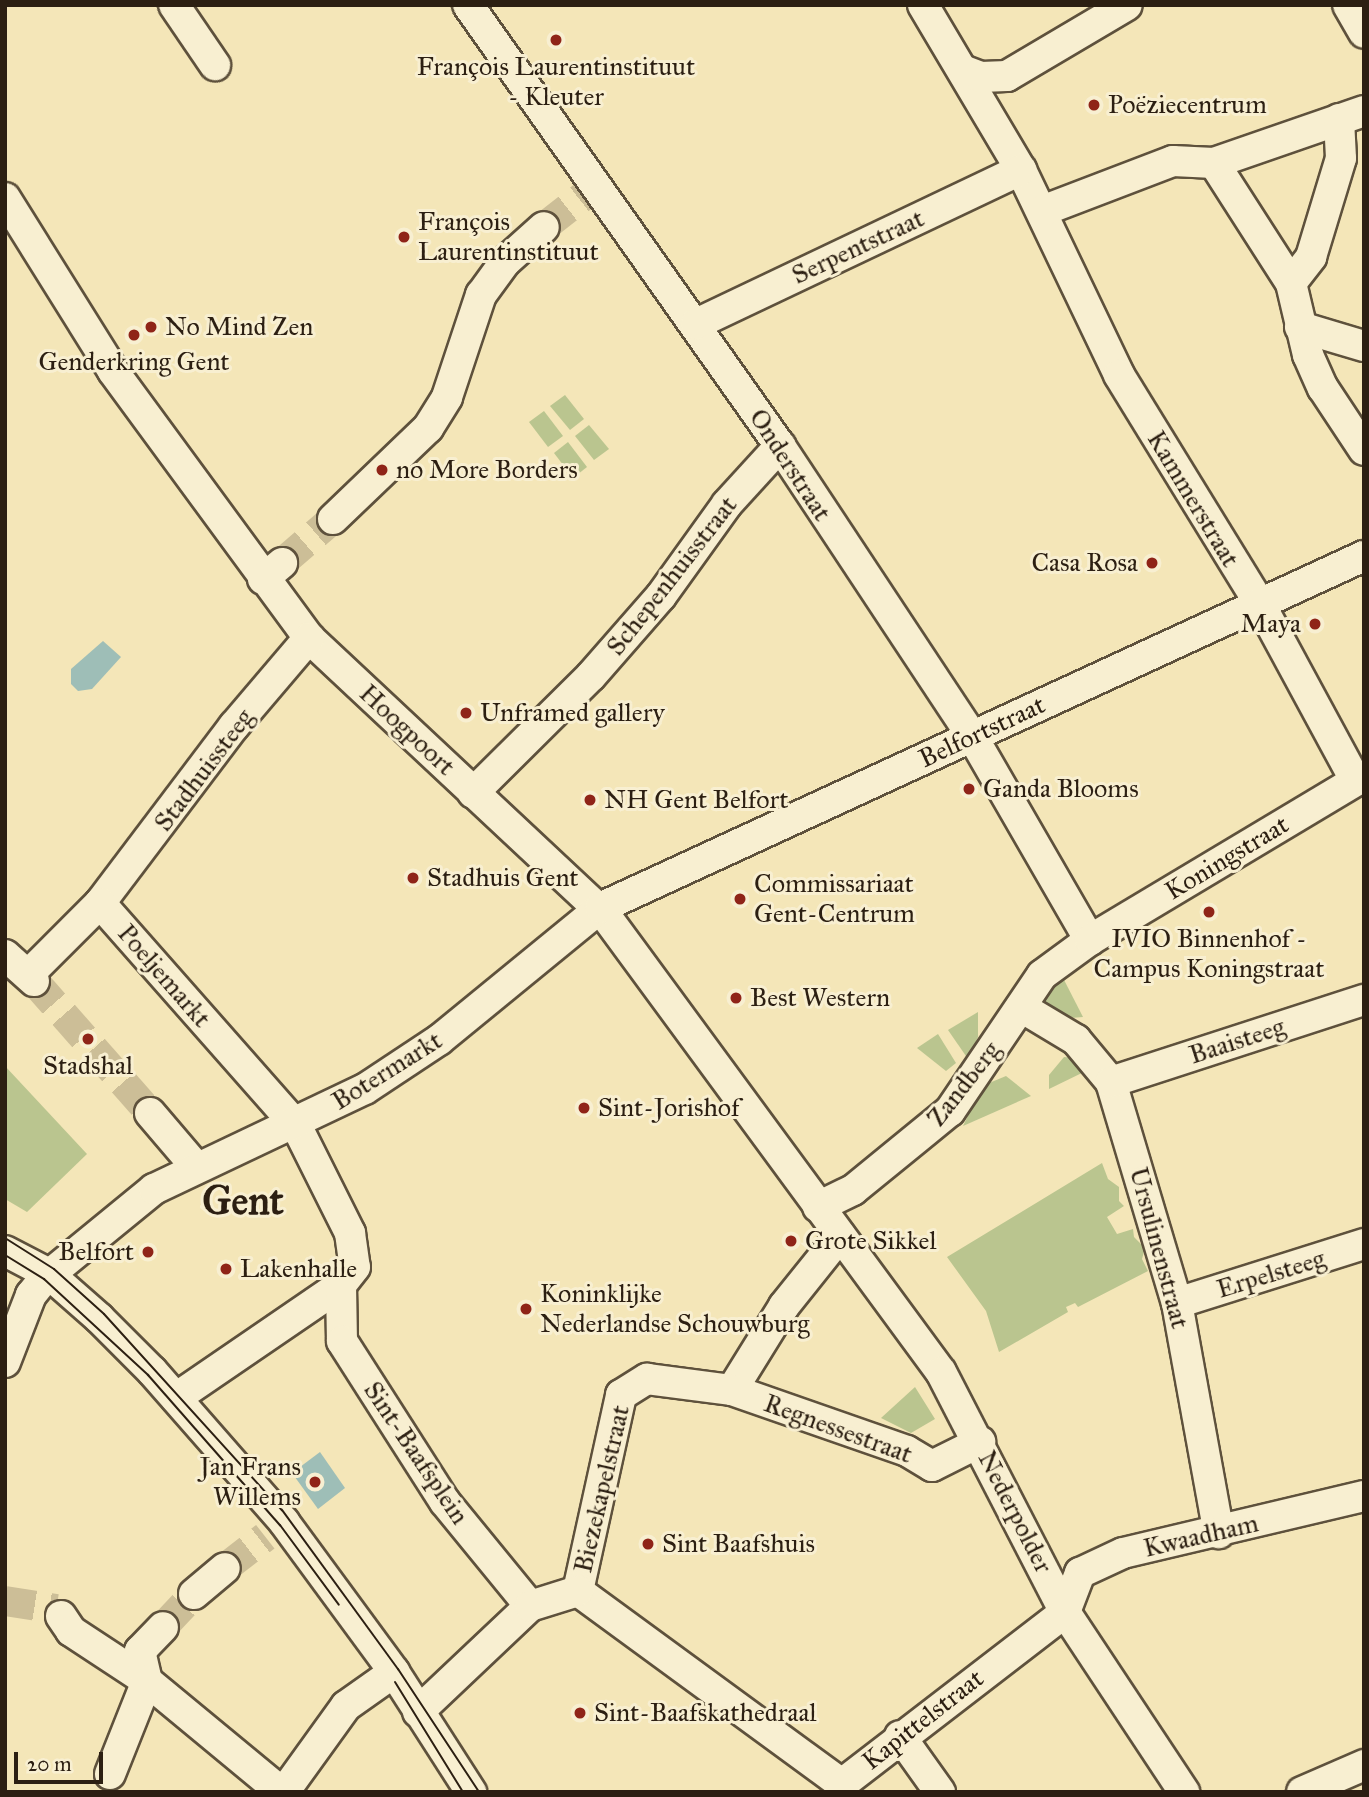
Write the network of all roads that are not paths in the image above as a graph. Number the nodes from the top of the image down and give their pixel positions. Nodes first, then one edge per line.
1 (174, 5) edge
2 (468, 5) edge
3 (923, 5) edge
4 (1127, 5) edge
5 (1348, 5) edge
6 (1364, 33) edge
7 (215, 65) dead end
8 (965, 71) junction
9 (1351, 115) edge
10 (1214, 163) junction
11 (1021, 170) junction
12 (5, 198) edge
13 (1042, 211) junction
14 (544, 227) tunnel mouth
15 (1292, 283) junction
16 (696, 324) junction
17 (1300, 327) junction
18 (1364, 346) edge
19 (780, 446) junction
20 (1364, 450) edge
21 (333, 519) tunnel mouth
22 (1364, 556) edge
23 (1260, 604) junction
24 (309, 638) junction
25 (972, 736) junction
26 (1360, 778) edge
27 (473, 793) junction
28 (100, 903) junction
29 (600, 908) junction
30 (1090, 940) junction
31 (5, 955) edge
32 (1364, 1000) edge
33 (1021, 1007) junction
34 (1111, 1082) junction
35 (149, 1113) tunnel mouth
36 (296, 1125) junction
37 (196, 1167) junction
38 (818, 1207) junction
39 (840, 1236) junction
40 (1363, 1248) edge
41 (5, 1251) edge
42 (49, 1274) junction
43 (345, 1279) junction
44 (1177, 1303) junction
45 (5, 1362) edge
46 (732, 1390) junction
47 (176, 1398) junction
48 (980, 1442) junction
49 (1364, 1496) edge
50 (1219, 1533) junction
51 (225, 1568) tunnel mouth
52 (579, 1591) junction
53 (194, 1594) tunnel mouth
54 (530, 1606) junction
55 (1065, 1612) junction
56 (61, 1616) tunnel mouth
57 (163, 1627) tunnel mouth
58 (394, 1671) junction
59 (147, 1681) junction
60 (418, 1712) junction
61 (900, 1736) junction
62 (1364, 1765) edge
63 (110, 1774) dead end
64 (282, 1792) edge
65 (471, 1792) edge
66 (940, 1792) edge
67 (1184, 1792) edge
68 (1303, 1792) edge

1 - 7 street
2 - 16 street, Onderstraat
3 - 8 street, Kammerstraat
4 - 8 street
5 - 6 street
8 - 11 street, Kammerstraat
9 - 10 street
9 - 15 street
10 - 13 street
10 - 15 street
11 - 13 street, Kammerstraat
11 - 16 street, Serpentstraat
12 - 24 street, Hoogpoort
13 - 23 street, Kammerstraat
14 - 21 street
15 - 17 street
16 - 19 street, Onderstraat
17 - 18 street
17 - 20 street
19 - 25 street, Onderstraat
19 - 27 street, Schepenhuisstraat
22 - 23 street, Belfortstraat
23 - 25 street, Belfortstraat
23 - 26 street, Kammerstraat
24 - 27 street, Hoogpoort
24 - 28 street, Stadhuissteeg
25 - 29 street, Belfortstraat
25 - 30 street, Onderstraat
26 - 30 street, Koningstraat
27 - 29 street, Hoogpoort
28 - 31 street, Poeljemarkt
28 - 36 street, Poeljemarkt
29 - 36 street, Botermarkt
29 - 38 street, Hoogpoort
30 - 33 street, Zandberg
32 - 34 street, Baaisteeg
33 - 34 street, Ursulinenstraat
33 - 38 street, Zandberg
34 - 44 street, Ursulinenstraat
35 - 37 street
36 - 37 street, Botermarkt
36 - 43 street
37 - 42 street, Botermarkt
38 - 39 street, Hoogpoort
39 - 46 street
39 - 48 street, Nederpolder
40 - 44 street, Erpelsteeg
41 - 42 street
42 - 45 street, Botermarkt
42 - 47 street
43 - 47 street
43 - 54 street, Sint-Baafsplein
44 - 50 street, Ursulinenstraat
46 - 48 street, Regnessestraat
46 - 52 street, Biezekapelstraat
47 - 58 street
48 - 55 street, Nederpolder
49 - 50 street, Kwaadham
50 - 55 street, Kwaadham
51 - 53 street
52 - 54 street
52 - 61 street, Kapittelstraat
54 - 60 street
55 - 61 street, Kapittelstraat
55 - 67 street, Nederpolder
56 - 59 street
57 - 59 street
58 - 60 street
58 - 64 street
59 - 63 street
59 - 64 street
60 - 65 street
61 - 66 street
62 - 68 street

